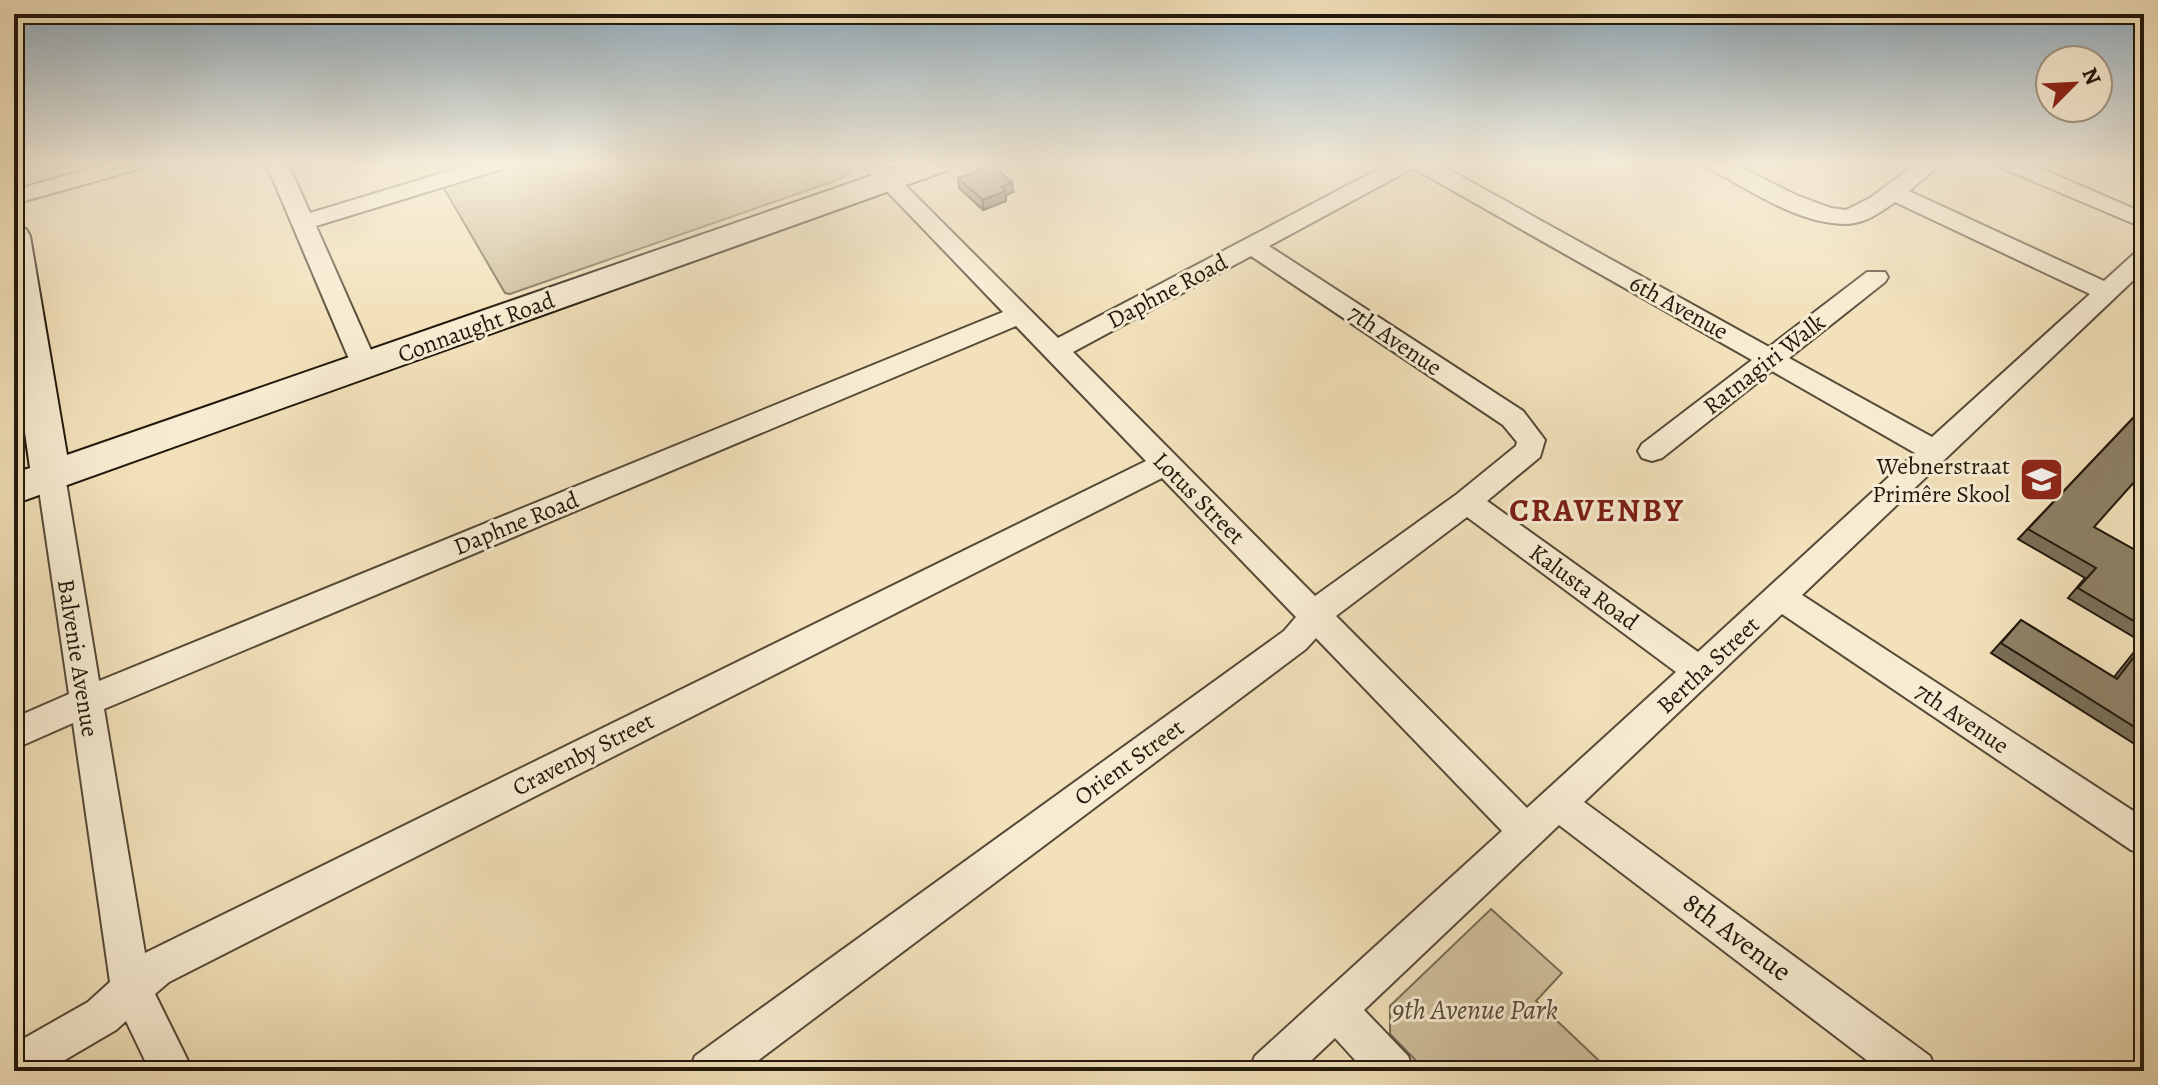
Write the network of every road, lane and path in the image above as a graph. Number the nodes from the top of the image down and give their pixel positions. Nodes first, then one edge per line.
1 (299, 214) edge
2 (333, 214) edge
3 (769, 214) edge
4 (920, 214) edge
5 (1313, 214) edge
6 (1511, 214) edge
7 (1823, 214) edge
8 (1860, 214) edge
9 (1939, 214) edge
10 (303, 223) junction
11 (14, 236) edge
12 (1253, 246) junction
13 (2144, 257) edge
14 (1876, 277) dead end
15 (2107, 292) junction
16 (1019, 315) junction
17 (1055, 351) junction
18 (1770, 359) junction
19 (365, 366) junction
20 (1531, 440) joint
21 (1652, 451) dead end
22 (1936, 452) junction
23 (1165, 464) junction
24 (51, 476) junction
25 (14, 489) edge
26 (1467, 502) junction
27 (1781, 597) junction
28 (1317, 617) junction
29 (1700, 672) junction
30 (85, 702) junction
31 (14, 734) edge
32 (1558, 803) junction
33 (1527, 832) junction
34 (2144, 838) edge
35 (131, 988) junction
36 (1336, 1010) junction
37 (14, 1067) edge
38 (172, 1071) edge
39 (710, 1071) edge
40 (1270, 1071) edge
41 (1393, 1071) edge
42 (1915, 1071) edge

1 - 10 street
2 - 10 street
3 - 19 street, Connaught Road
4 - 16 street, Lotus Street
5 - 12 street, Daphne Road
6 - 18 street, 6th Avenue
7 - 8 street
9 - 15 street
10 - 19 street
11 - 24 street, Balvenie Avenue
12 - 17 street, Daphne Road
12 - 20 street, 7th Avenue
13 - 15 street, Bertha Street
14 - 18 street, Ratnagiri Walk
15 - 22 street, Bertha Street
16 - 17 street, Lotus Street
16 - 30 street, Daphne Road
17 - 23 street, Lotus Street
18 - 21 street, Ratnagiri Walk
18 - 22 street, 6th Avenue
19 - 24 street, Connaught Road
20 - 26 street, Orient Street
22 - 27 street, Bertha Street
23 - 28 street, Lotus Street
23 - 35 street, Cravenby Street
24 - 25 street, Connaught Road
24 - 30 street, Balvenie Avenue
26 - 28 street, Orient Street
26 - 29 street, Kalusta Road
27 - 29 street, Bertha Street
27 - 34 street, 7th Avenue
28 - 33 street, Lotus Street
28 - 39 street, Orient Street
29 - 32 street, Bertha Street
30 - 31 street, Daphne Road
30 - 35 street, Balvenie Avenue
32 - 33 street, Bertha Street
32 - 42 street, 8th Avenue
33 - 36 street, Bertha Street
35 - 37 street, Cravenby Street
35 - 38 street, Balvenie Avenue
36 - 40 street, Bertha Street
36 - 41 street

